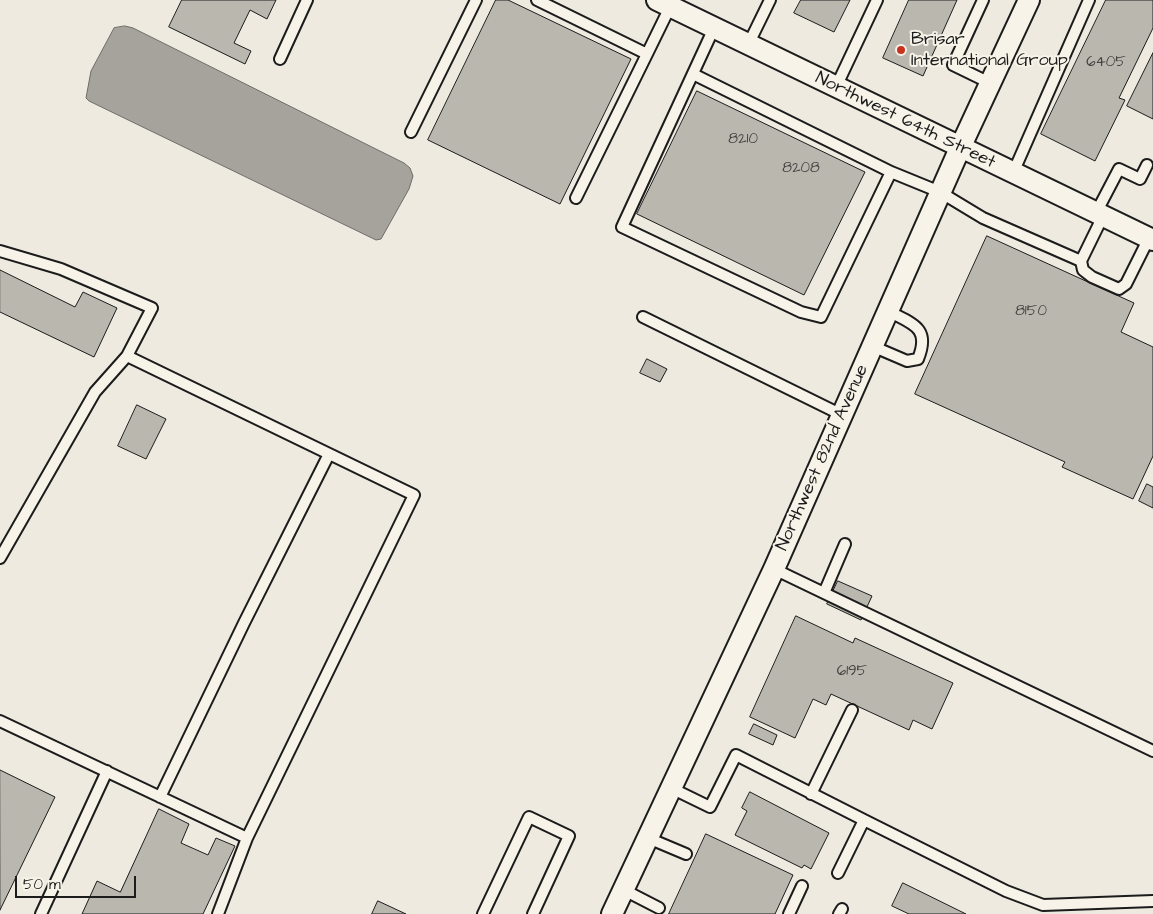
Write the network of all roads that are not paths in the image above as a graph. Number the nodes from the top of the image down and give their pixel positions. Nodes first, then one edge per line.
1 (307, 0) edge
2 (476, 0) edge
3 (537, 0) edge
4 (770, 0) edge
5 (877, 0) edge
6 (983, 0) edge
7 (1029, 0) edge
8 (1089, 0) edge
9 (664, 3) edge
10 (714, 28) junction
11 (748, 45) junction
12 (647, 54) junction
13 (280, 59) dead end
14 (693, 74) junction
15 (990, 83) junction
16 (836, 87) junction
17 (411, 132) dead end
18 (960, 148) junction
19 (1147, 165) dead end
20 (890, 172) junction
21 (1012, 173) junction
22 (940, 192) junction
23 (576, 198) dead end
24 (1099, 215) junction
25 (1151, 239) edge
26 (0, 251) edge
27 (1081, 261) junction
28 (888, 310) junction
29 (643, 317) dead end
30 (872, 346) junction
31 (127, 356) junction
32 (842, 414) junction
33 (329, 454) junction
34 (845, 544) dead end
35 (0, 558) edge
36 (774, 569) junction
37 (824, 593) junction
38 (852, 710) dead end
39 (0, 721) edge
40 (1153, 751) edge
41 (106, 771) junction
42 (672, 788) junction
43 (812, 794) junction
44 (160, 797) junction
45 (864, 820) junction
46 (246, 838) junction
47 (648, 838) junction
48 (686, 854) dead end
49 (838, 873) dead end
50 (802, 886) dead end
51 (624, 890) junction
52 (1153, 901) edge
53 (659, 908) dead end
54 (41, 914) edge
55 (218, 914) edge
56 (483, 914) edge
57 (533, 914) edge
58 (612, 914) edge
59 (789, 914) edge

1 - 13 lane
2 - 17 lane
3 - 12 lane
4 - 11 lane
5 - 16 lane
6 - 15 lane
7 - 15 street, Northwest 82nd Avenue
8 - 21 lane
9 - 10 street, Northwest 64th Street
9 - 12 lane
10 - 11 street, Northwest 64th Street
10 - 14 lane
11 - 16 street, Northwest 64th Street
12 - 23 lane
14 - 20 lane
14 - 20 lane
15 - 18 street, Northwest 82nd Avenue
16 - 18 street, Northwest 64th Street
18 - 21 street, Northwest 64th Street
18 - 22 street, Northwest 82nd Avenue
19 - 24 lane
20 - 22 lane
21 - 24 street, Northwest 64th Street
22 - 27 lane
22 - 28 street, Northwest 82nd Avenue
24 - 25 street, Northwest 64th Street
24 - 27 lane
25 - 27 lane
26 - 31 lane
28 - 30 street, Northwest 82nd Avenue
28 - 30 lane
29 - 32 lane
30 - 32 street, Northwest 82nd Avenue
31 - 33 lane
31 - 35 lane
32 - 36 street, Northwest 82nd Avenue
33 - 44 lane
33 - 46 lane
34 - 37 lane
36 - 37 lane
36 - 42 street, Northwest 82nd Avenue
37 - 40 lane
38 - 43 lane
39 - 41 lane
41 - 44 lane
41 - 54 lane
42 - 43 lane
42 - 47 street, Northwest 82nd Avenue
43 - 45 lane
44 - 46 lane
45 - 49 lane
45 - 52 lane
46 - 55 lane
47 - 48 lane
47 - 51 street, Northwest 82nd Avenue
50 - 59 lane
51 - 53 lane
51 - 58 street, Northwest 82nd Avenue
56 - 57 lane

